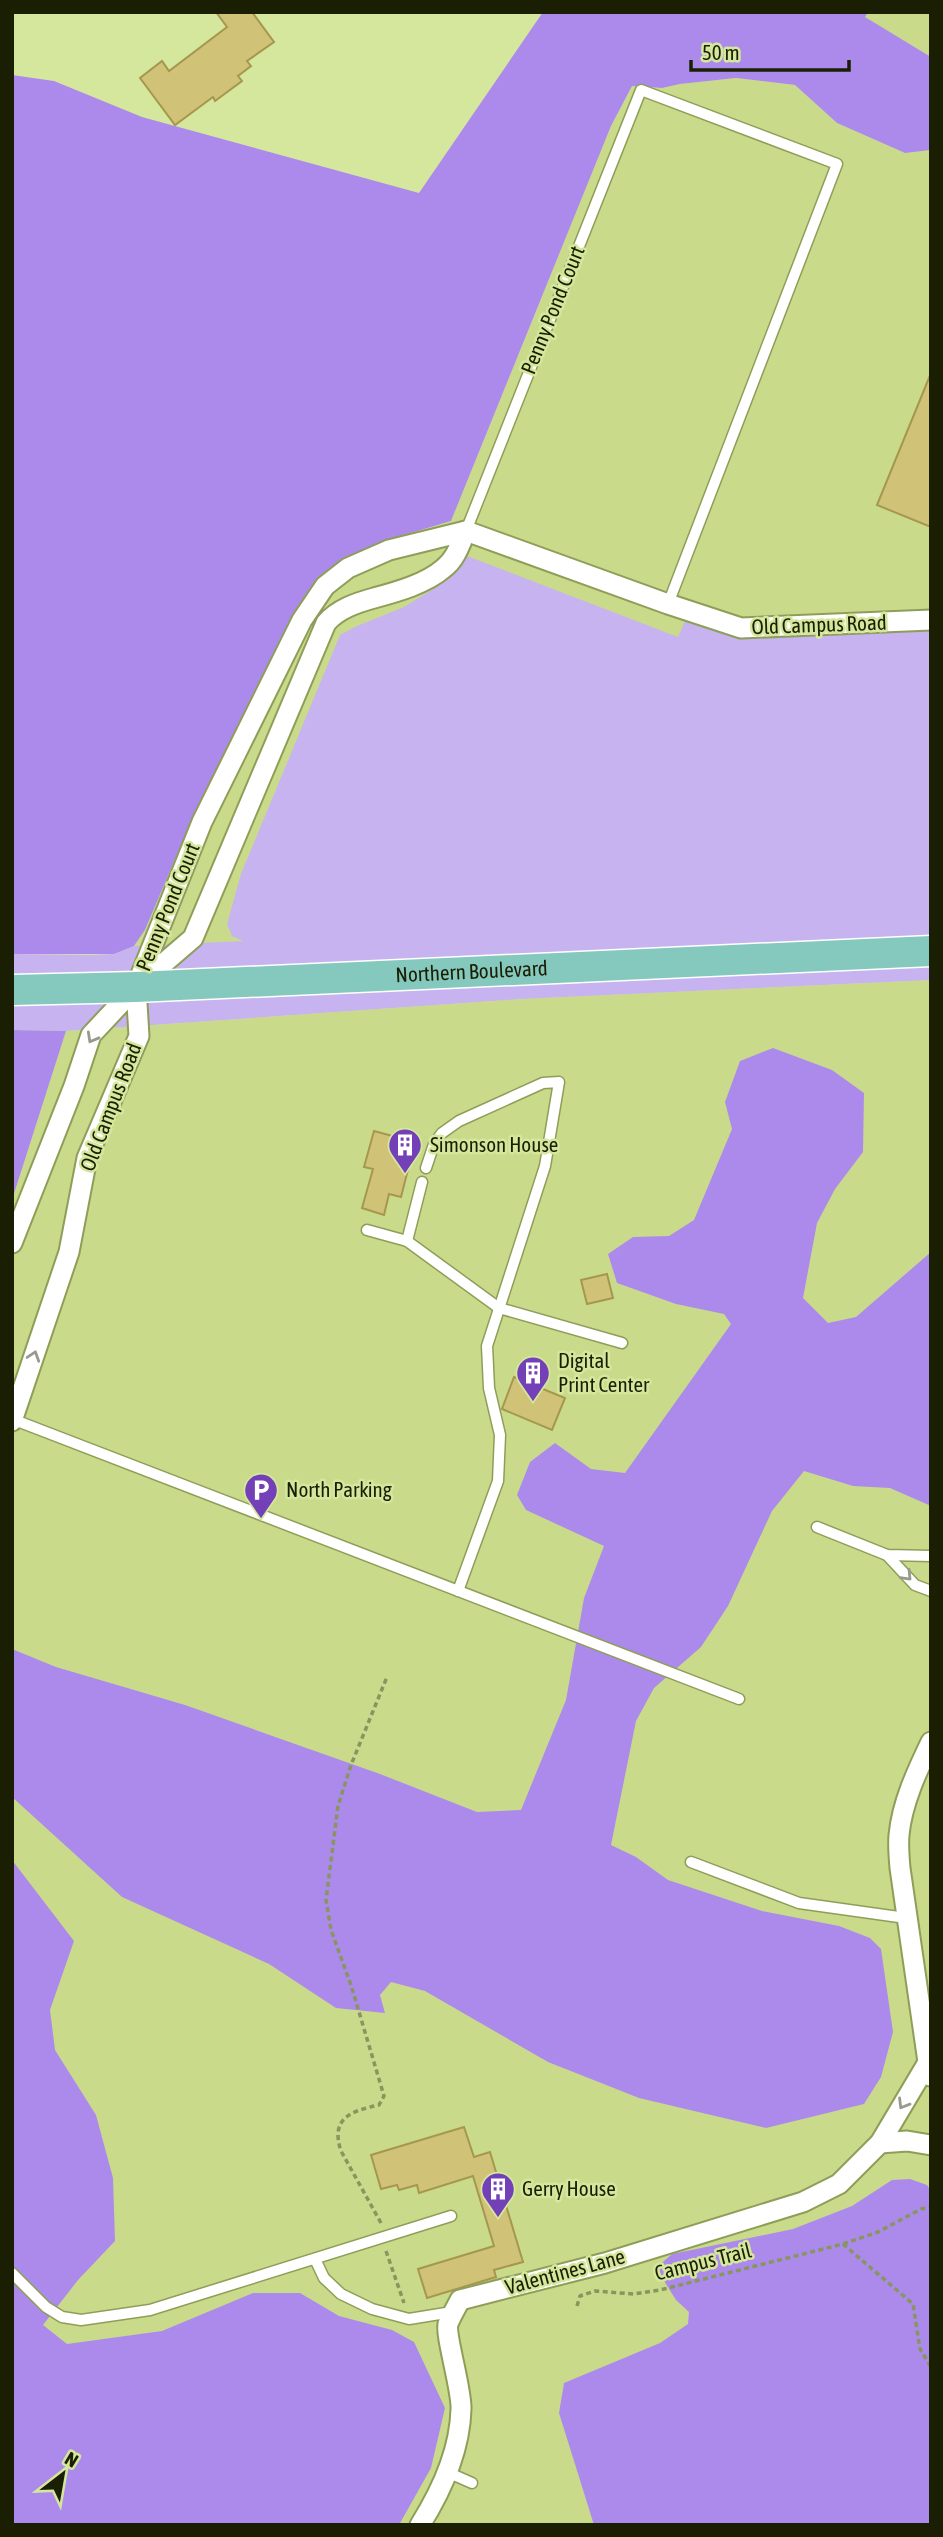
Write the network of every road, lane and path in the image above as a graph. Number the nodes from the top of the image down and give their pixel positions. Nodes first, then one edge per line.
1 (466, 531) junction
2 (668, 604) junction
3 (931, 620) edge
4 (931, 951) edge
5 (136, 987) junction
6 (12, 990) edge
7 (426, 1168) dead end
8 (422, 1182) dead end
9 (367, 1230) dead end
10 (407, 1241) junction
11 (12, 1243) edge
12 (499, 1308) junction
13 (622, 1343) dead end
14 (12, 1419) edge
15 (817, 1527) dead end
16 (887, 1555) junction
17 (931, 1556) edge
18 (458, 1591) junction
19 (931, 1591) edge
20 (387, 1677) dead end
21 (739, 1699) dead end
22 (931, 1742) edge
23 (691, 1861) dead end
24 (906, 1918) junction
25 (927, 2038) edge
26 (929, 2073) edge
27 (880, 2143) junction
28 (931, 2145) edge
29 (931, 2207) edge
30 (451, 2216) dead end
31 (384, 2238) junction
32 (843, 2244) junction
33 (315, 2259) junction
34 (12, 2273) edge
35 (576, 2306) dead end
36 (454, 2312) junction
37 (409, 2319) junction
38 (931, 2367) edge
39 (447, 2472) junction
40 (472, 2483) dead end
41 (421, 2525) edge

1 - 2 street, Old Campus Road
1 - 2 lane, Penny Pond Court
1 - 5 street, Penny Pond Court
1 - 5 street, Penny Pond Court
2 - 3 street, Old Campus Road
4 - 5 main road, Northern Boulevard
5 - 6 main road, Northern Boulevard
5 -> 11 street, Old Campus Road
14 -> 5 street, Old Campus Road
7 - 12 lane
8 - 10 lane
9 - 10 lane
10 - 12 lane
12 - 13 lane
12 - 18 lane
14 - 18 lane
15 - 16 lane
16 - 17 lane
16 -> 19 lane
18 - 21 lane
20 - 31 path
22 - 24 street, Valentines Lane
23 - 24 lane
24 - 25 street, Valentines Lane
25 - 26 street, Valentines Lane
26 -> 27 street, Valentines Lane
27 - 28 street
27 - 36 street, Valentines Lane
29 - 32 path, Campus Trail
30 - 31 lane
31 - 33 lane
31 - 37 path
32 - 35 path, Campus Trail
32 - 38 path
33 - 34 lane
33 - 37 lane
36 - 37 lane
36 - 39 street
39 - 40 lane
39 - 41 street

